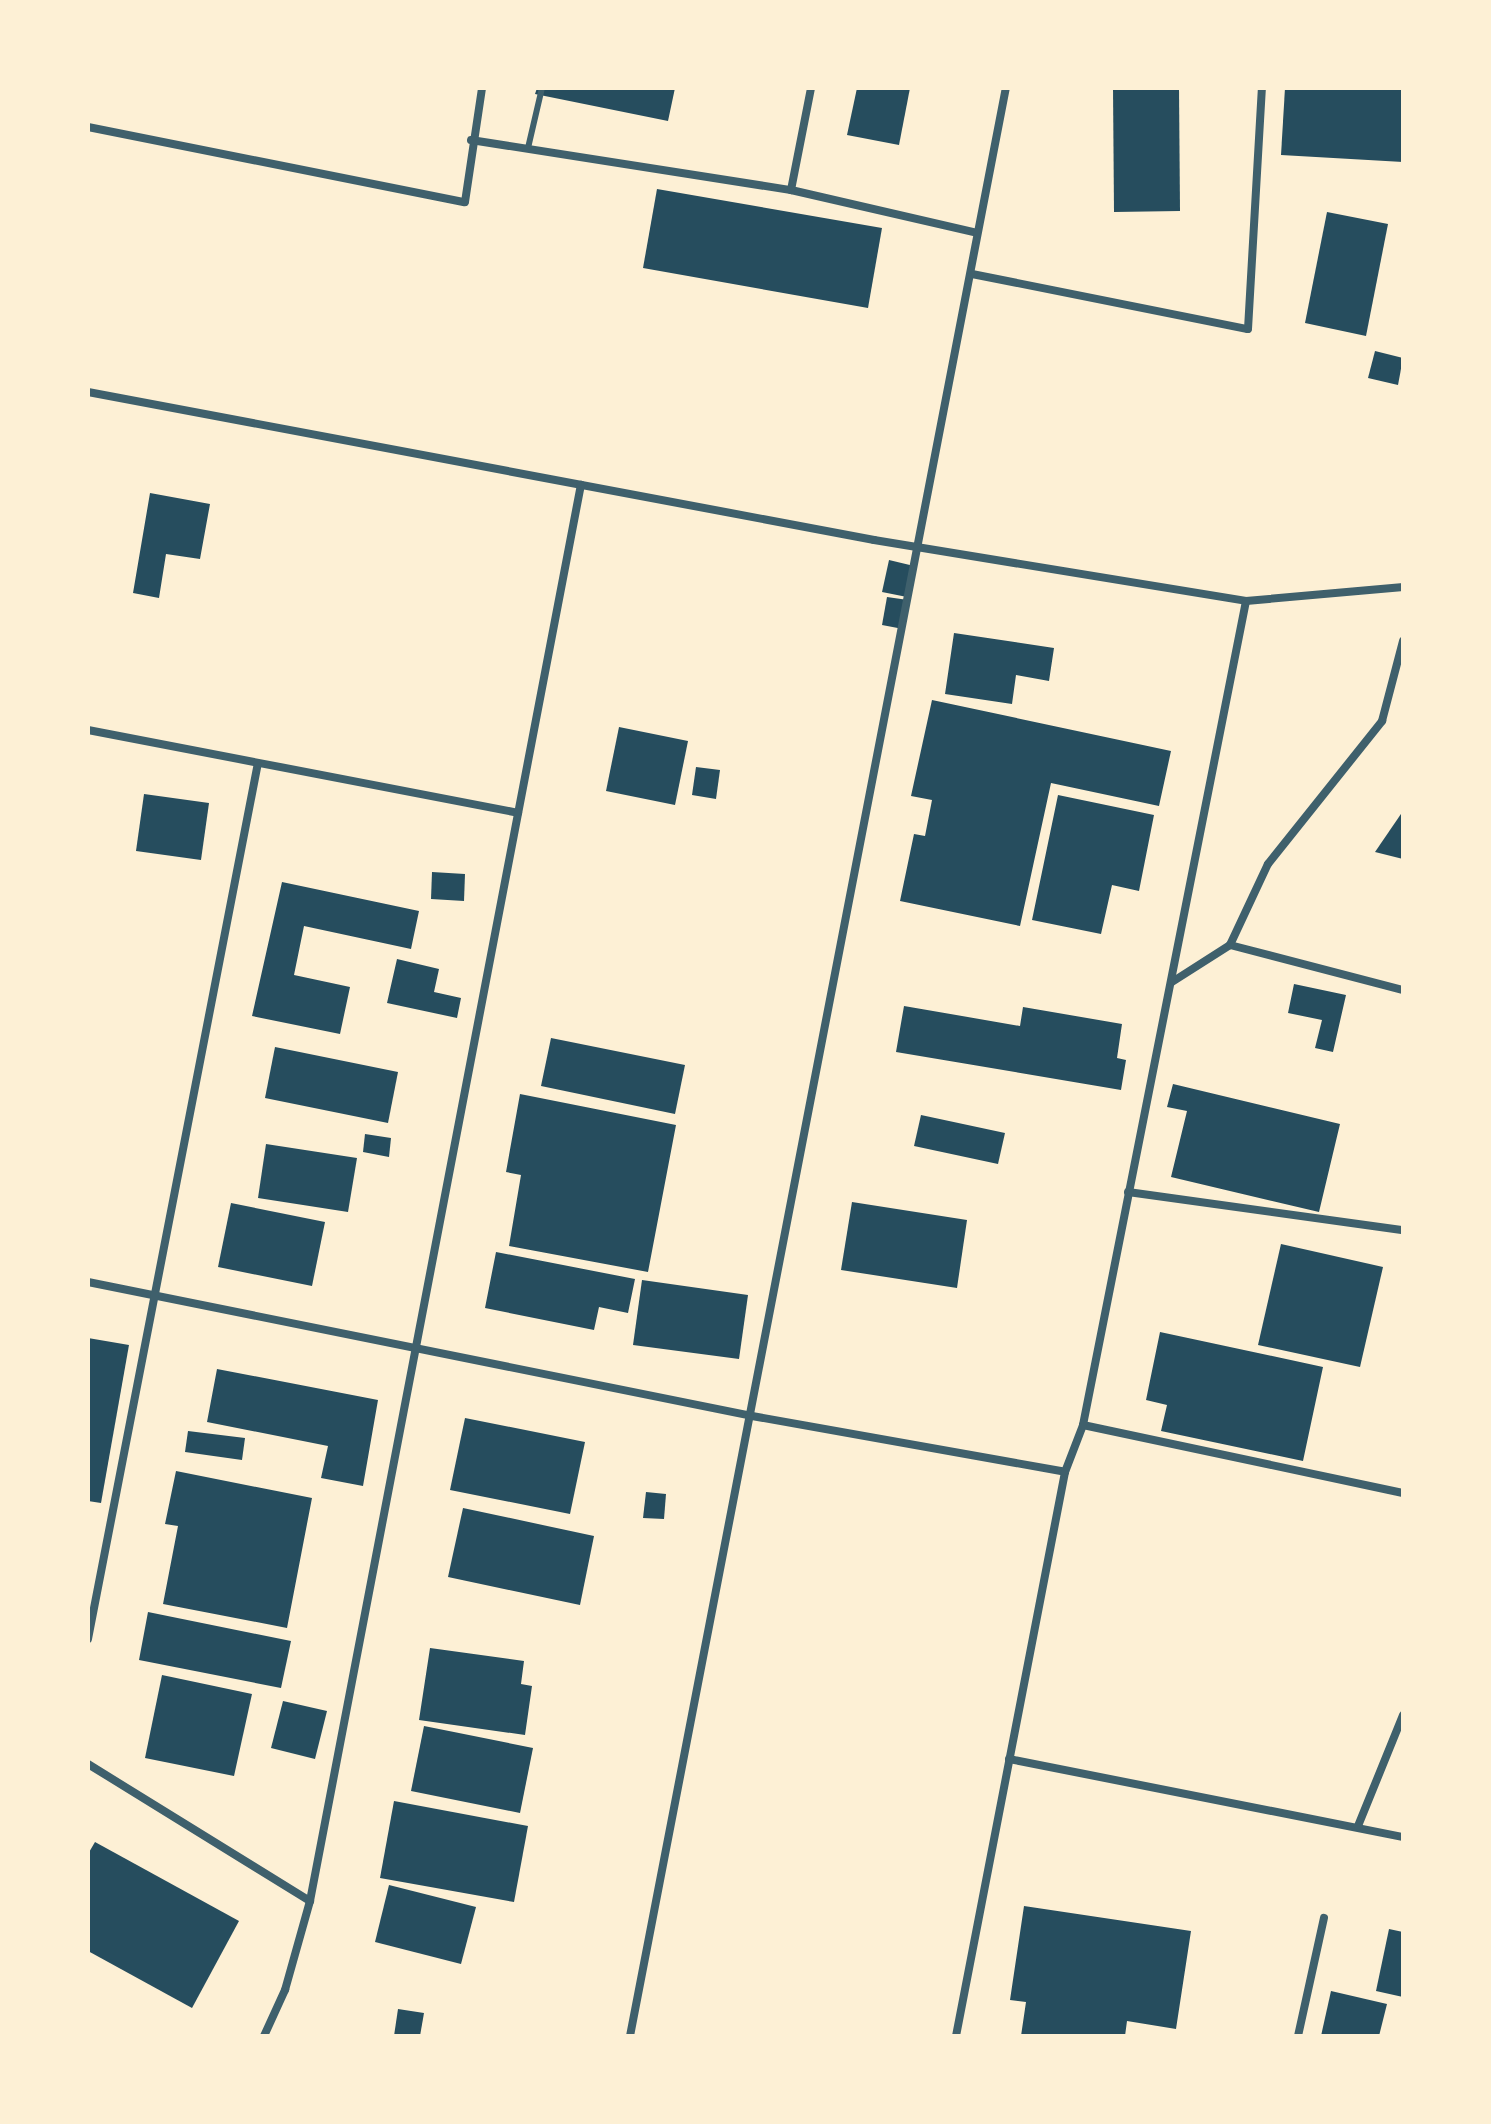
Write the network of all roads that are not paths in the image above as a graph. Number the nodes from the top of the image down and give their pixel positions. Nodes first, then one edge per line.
1 (482, 88) edge
2 (542, 88) edge
3 (811, 88) edge
4 (1006, 88) edge
5 (1262, 88) edge
6 (88, 127) edge
7 (471, 140) junction
8 (528, 148) junction
9 (791, 190) junction
10 (977, 233) junction
11 (972, 274) junction
12 (88, 392) edge
13 (581, 485) junction
14 (919, 547) junction
15 (1403, 587) edge
16 (1246, 601) junction
17 (1403, 641) edge
18 (88, 730) edge
19 (258, 763) junction
20 (518, 813) junction
21 (1230, 945) junction
22 (1172, 982) junction
23 (1403, 990) edge
24 (1128, 1192) junction
25 (1403, 1230) edge
26 (88, 1282) edge
27 (154, 1296) junction
28 (416, 1347) junction
29 (752, 1416) junction
30 (1083, 1425) junction
31 (1065, 1472) junction
32 (1403, 1493) edge
33 (88, 1639) edge
34 (1403, 1715) edge
35 (1009, 1759) junction
36 (88, 1764) edge
37 (1358, 1826) junction
38 (1403, 1837) edge
39 (310, 1901) junction
40 (1324, 1918) dead end
41 (264, 2036) edge
42 (630, 2036) edge
43 (956, 2036) edge
44 (1298, 2036) edge

1 - 7 street
2 - 8 lane
3 - 9 street
4 - 10 street
5 - 11 street
6 - 7 street
7 - 8 street
8 - 9 street
9 - 10 street
10 - 11 street
11 - 14 street
12 - 13 street
13 - 14 street
13 - 20 street
14 - 16 street
14 - 29 street
15 - 16 street
16 - 22 street
17 - 21 street
18 - 19 street
19 - 20 street
19 - 27 street
20 - 28 street
21 - 22 street
21 - 23 street
22 - 24 street
24 - 25 street
24 - 30 street
26 - 27 street
27 - 28 street
27 - 33 street
28 - 29 street
28 - 39 street
29 - 31 street
29 - 42 street
30 - 31 street
30 - 32 street
31 - 35 street
34 - 37 street
35 - 37 street
35 - 43 street
36 - 39 street
37 - 38 street
39 - 41 street
40 - 44 street

